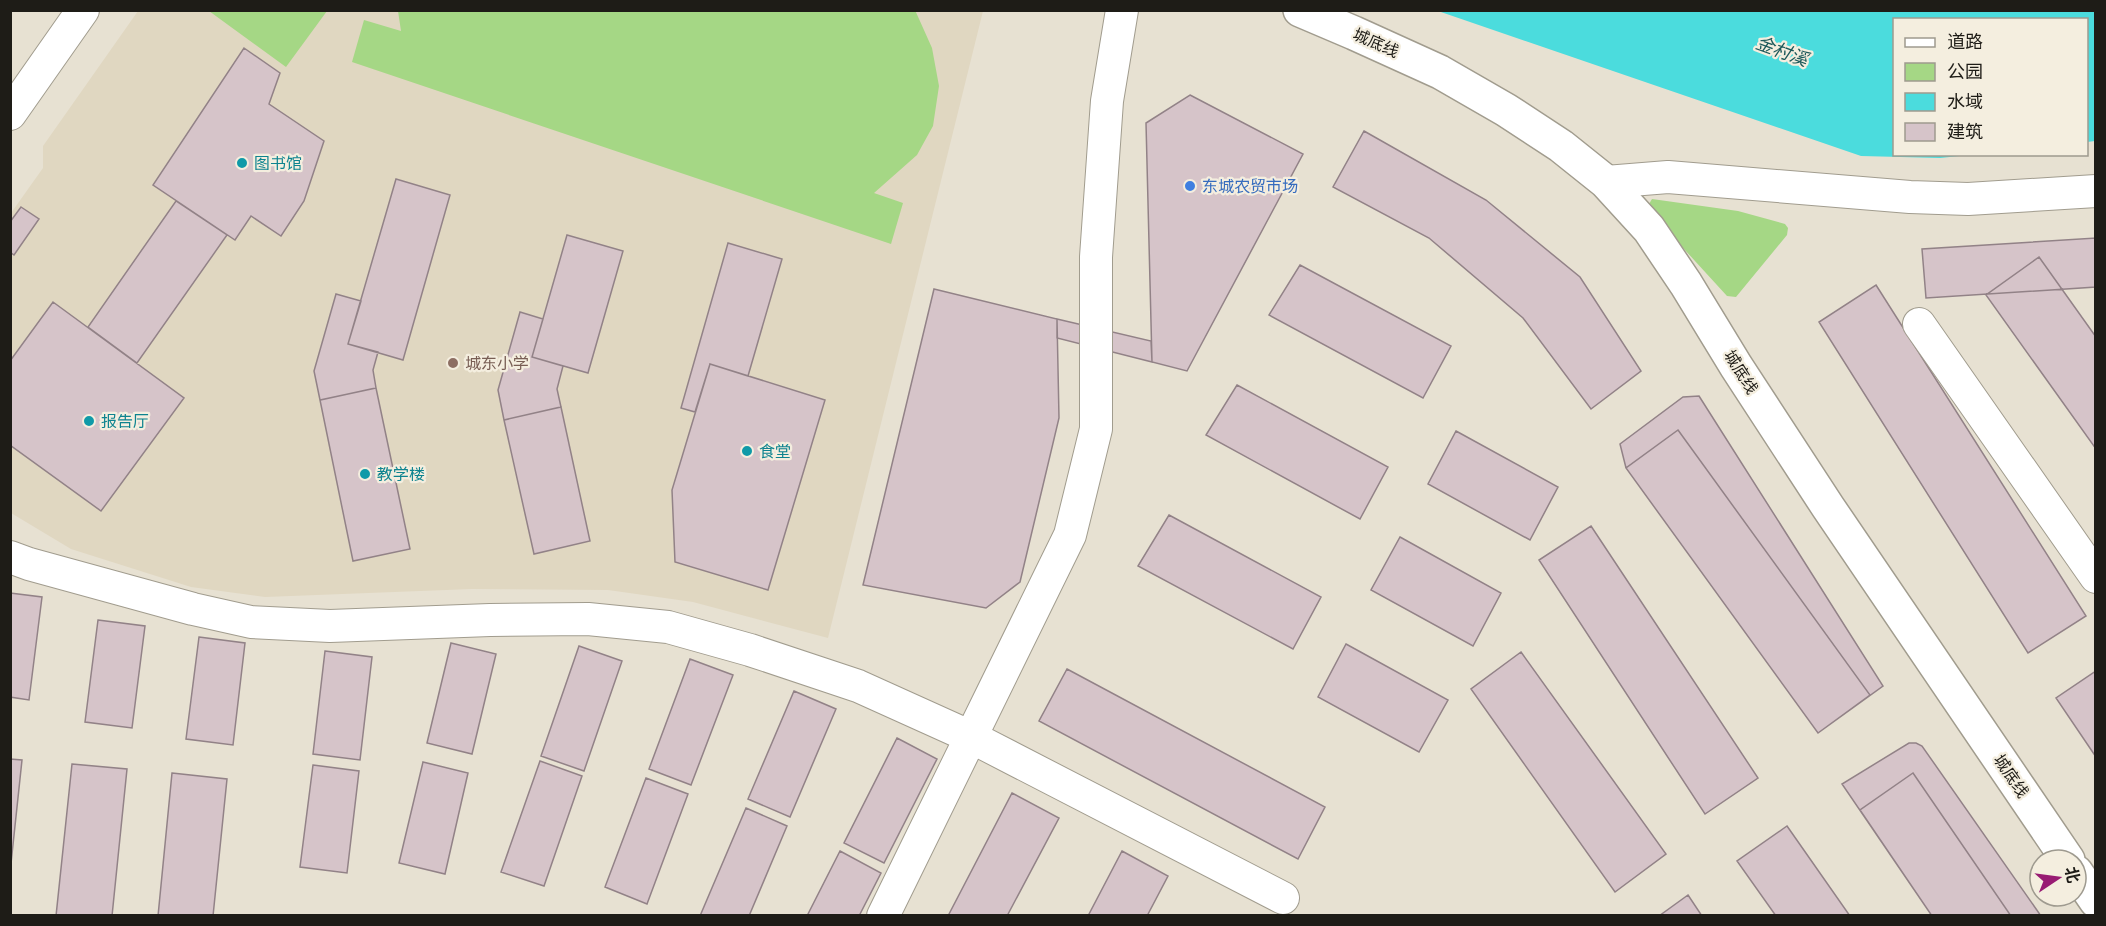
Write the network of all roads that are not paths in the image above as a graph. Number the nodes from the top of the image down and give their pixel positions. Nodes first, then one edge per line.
1 (83, 10) edge
2 (1122, 10) edge
3 (1300, 10) edge
4 (10, 114) edge
5 (1606, 182) junction
6 (2096, 191) edge
7 (1919, 324) dead end
8 (10, 557) edge
9 (2096, 577) edge
10 (971, 737) junction
11 (2060, 848) edge
12 (1283, 898) dead end
13 (883, 915) edge

1 - 4 street
2 - 10 street
3 - 5 main road, 城底线
5 - 6 street
5 - 11 main road, 城底线
7 - 9 street
8 - 10 street
10 - 12 street
10 - 13 street

